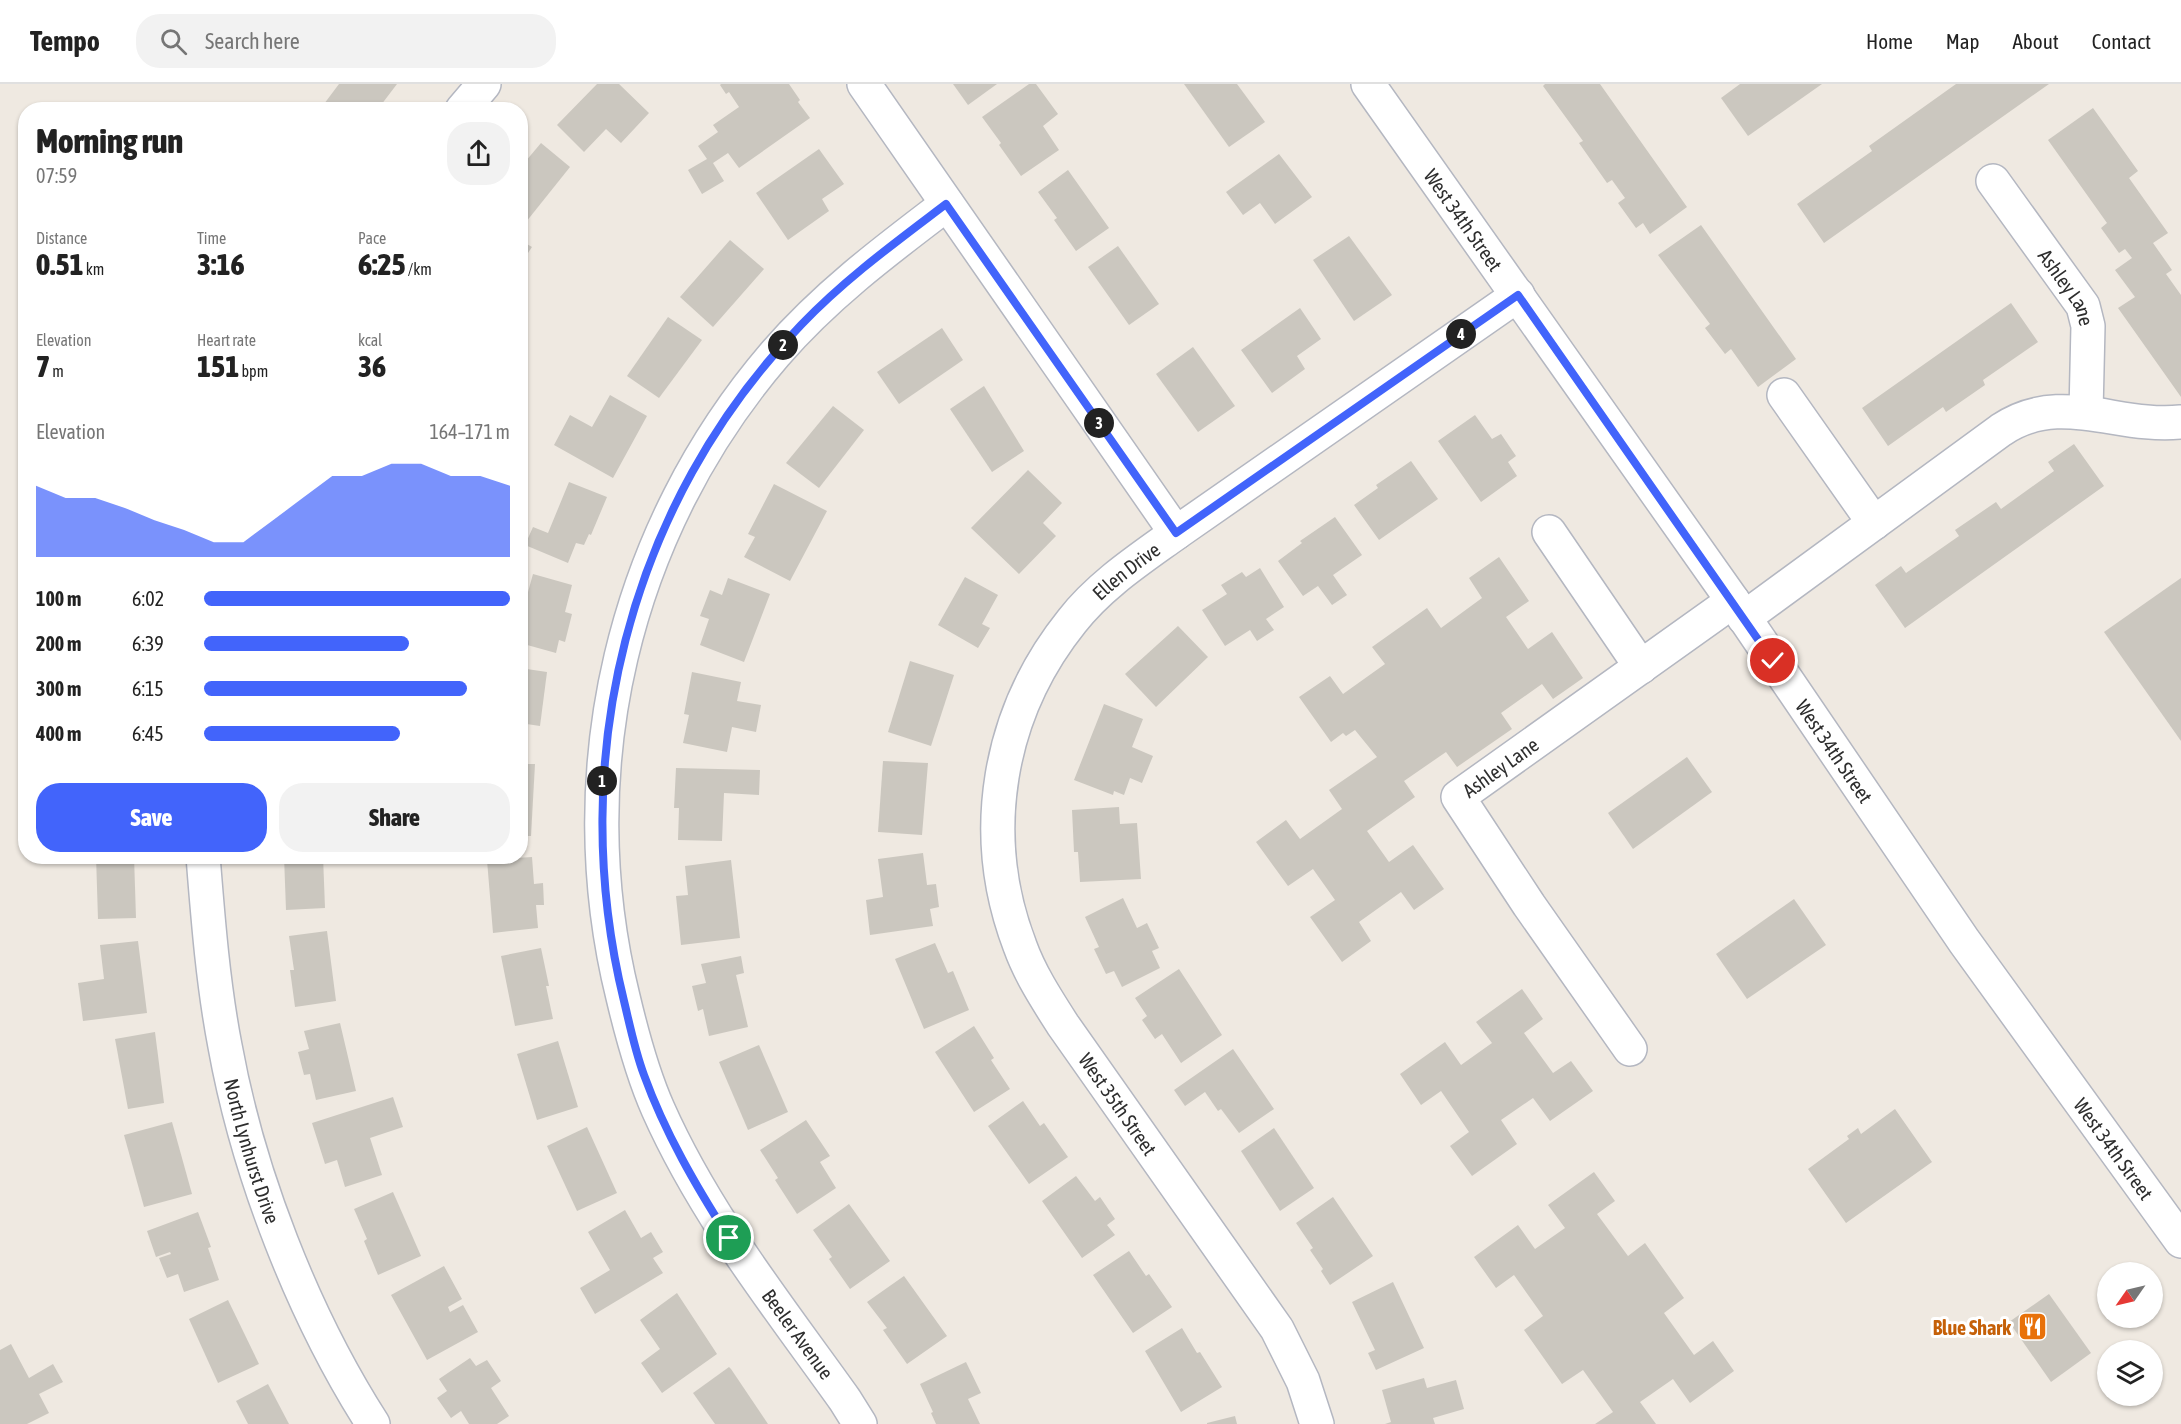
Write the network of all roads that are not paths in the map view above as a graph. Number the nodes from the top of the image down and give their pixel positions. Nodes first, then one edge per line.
1 (484, 84) edge
2 (864, 84) edge
3 (1368, 84) edge
4 (469, 102) edge
5 (1993, 181) dead end
6 (946, 204) junction
7 (1518, 295) junction
8 (1784, 395) dead end
9 (2086, 412) junction
10 (2181, 422) edge
11 (1874, 523) junction
12 (1549, 532) dead end
13 (1176, 533) junction
14 (1738, 610) junction
15 (1641, 667) junction
16 (1005, 757) joint
17 (204, 864) edge
18 (1630, 1049) dead end
19 (2181, 1241) edge
20 (373, 1424) edge
21 (860, 1424) edge
22 (1317, 1424) edge

1 - 4 street
2 - 6 street
3 - 7 street, West 34th Street
5 - 9 street, Ashley Lane
6 - 13 street
6 - 21 street, Beeler Avenue
7 - 13 street, Ellen Drive
7 - 14 street, West 34th Street
8 - 11 street
9 - 10 street, Ashley Lane
9 - 11 street, Ashley Lane
11 - 14 street, Ashley Lane
12 - 15 street
13 - 16 street, Ellen Drive
14 - 15 street, Ashley Lane
14 - 19 street, West 34th Street
15 - 18 street, Ashley Lane
16 - 22 street, West 35th Street
17 - 20 street, North Lynhurst Drive

